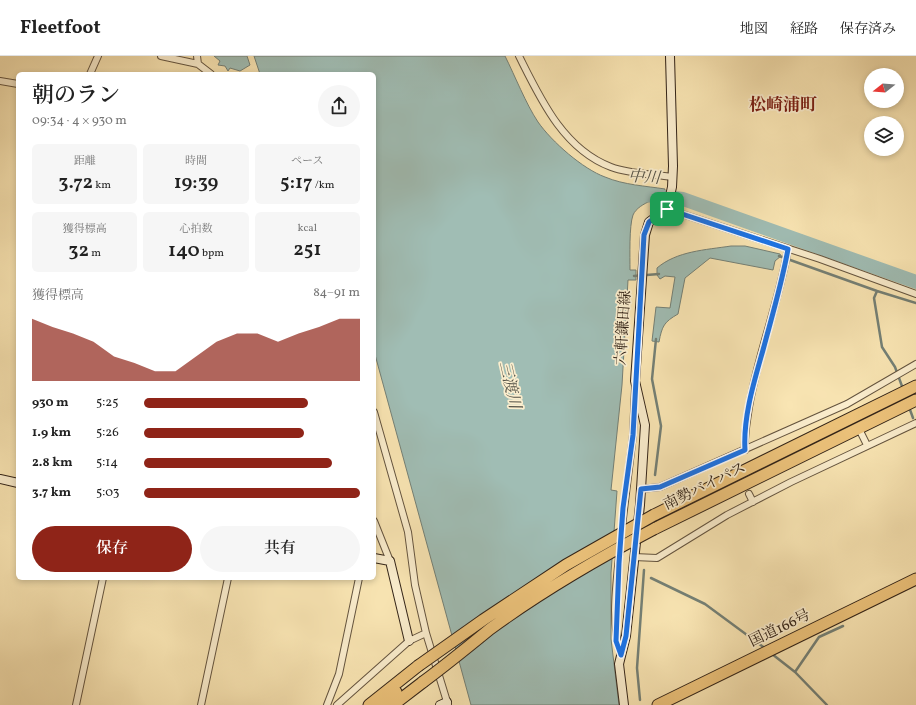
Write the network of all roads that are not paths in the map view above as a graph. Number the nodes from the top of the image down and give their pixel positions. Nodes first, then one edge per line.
1 (98, 56) edge
2 (161, 56) edge
3 (197, 56) edge
4 (519, 56) edge
5 (670, 56) edge
6 (189, 59) edge
7 (198, 64) junction
8 (91, 72) edge
9 (208, 72) edge
10 (0, 82) edge
11 (16, 84) edge
12 (672, 176) junction
13 (667, 209) junction
14 (787, 252) junction
15 (916, 294) edge
16 (916, 364) edge
17 (635, 381) junction
18 (913, 387) edge
19 (915, 400) edge
20 (847, 404) junction
21 (853, 418) junction
22 (376, 419) edge
23 (916, 423) edge
24 (859, 429) junction
25 (867, 445) junction
26 (745, 450) junction
27 (733, 455) junction
28 (736, 463) tunnel mouth
29 (0, 479) edge
30 (16, 483) edge
31 (641, 489) junction
32 (749, 494) dead end
33 (753, 502) junction
34 (376, 526) edge
35 (634, 557) junction
36 (376, 558) edge
37 (390, 561) junction
38 (916, 579) edge
39 (103, 580) edge
40 (228, 580) edge
41 (359, 580) edge
42 (426, 633) junction
43 (409, 641) junction
44 (621, 655) junction
45 (419, 669) junction
46 (423, 682) junction
47 (445, 704) edge
48 (76, 705) edge
49 (201, 705) edge
50 (327, 705) edge
51 (337, 705) edge
52 (370, 705) edge
53 (382, 705) edge
54 (393, 705) edge
55 (404, 705) edge
56 (624, 705) edge
57 (658, 705) edge

1 - 8 street
2 - 6 street
3 - 7 street
4 - 12 street
5 - 12 main road
6 - 7 street
7 - 9 street
10 - 11 street
12 - 13 main road
13 - 14 street
13 - 17 main road, 六軒鎌田線
14 - 15 street
14 - 26 street
16 - 20 street
17 - 31 main road, 六軒鎌田線
17 - 44 street
18 - 21 highway, 南勢バイパス
19 - 24 highway, 南勢バイパス
20 - 21 street
20 - 26 street
21 - 45 highway, 南勢バイパス, bridge
22 - 42 street
23 - 25 street
24 - 25 street
24 - 46 highway, 南勢バイパス, bridge
25 - 33 street
26 - 27 street
27 - 28 street
27 - 31 street
29 - 30 main road
31 - 35 main road, 六軒鎌田線
32 - 33 street
33 - 35 street
34 - 37 street
35 - 44 main road, 六軒鎌田線
36 - 37 main road
37 - 43 main road
38 - 57 highway, 国道166号
39 - 48 street
40 - 49 street
41 - 50 street
42 - 43 street
42 - 47 street
43 - 51 street
44 - 56 main road, 六軒鎌田線
45 - 52 highway
45 - 53 highway
46 - 54 highway
46 - 55 highway, 南勢バイパス

